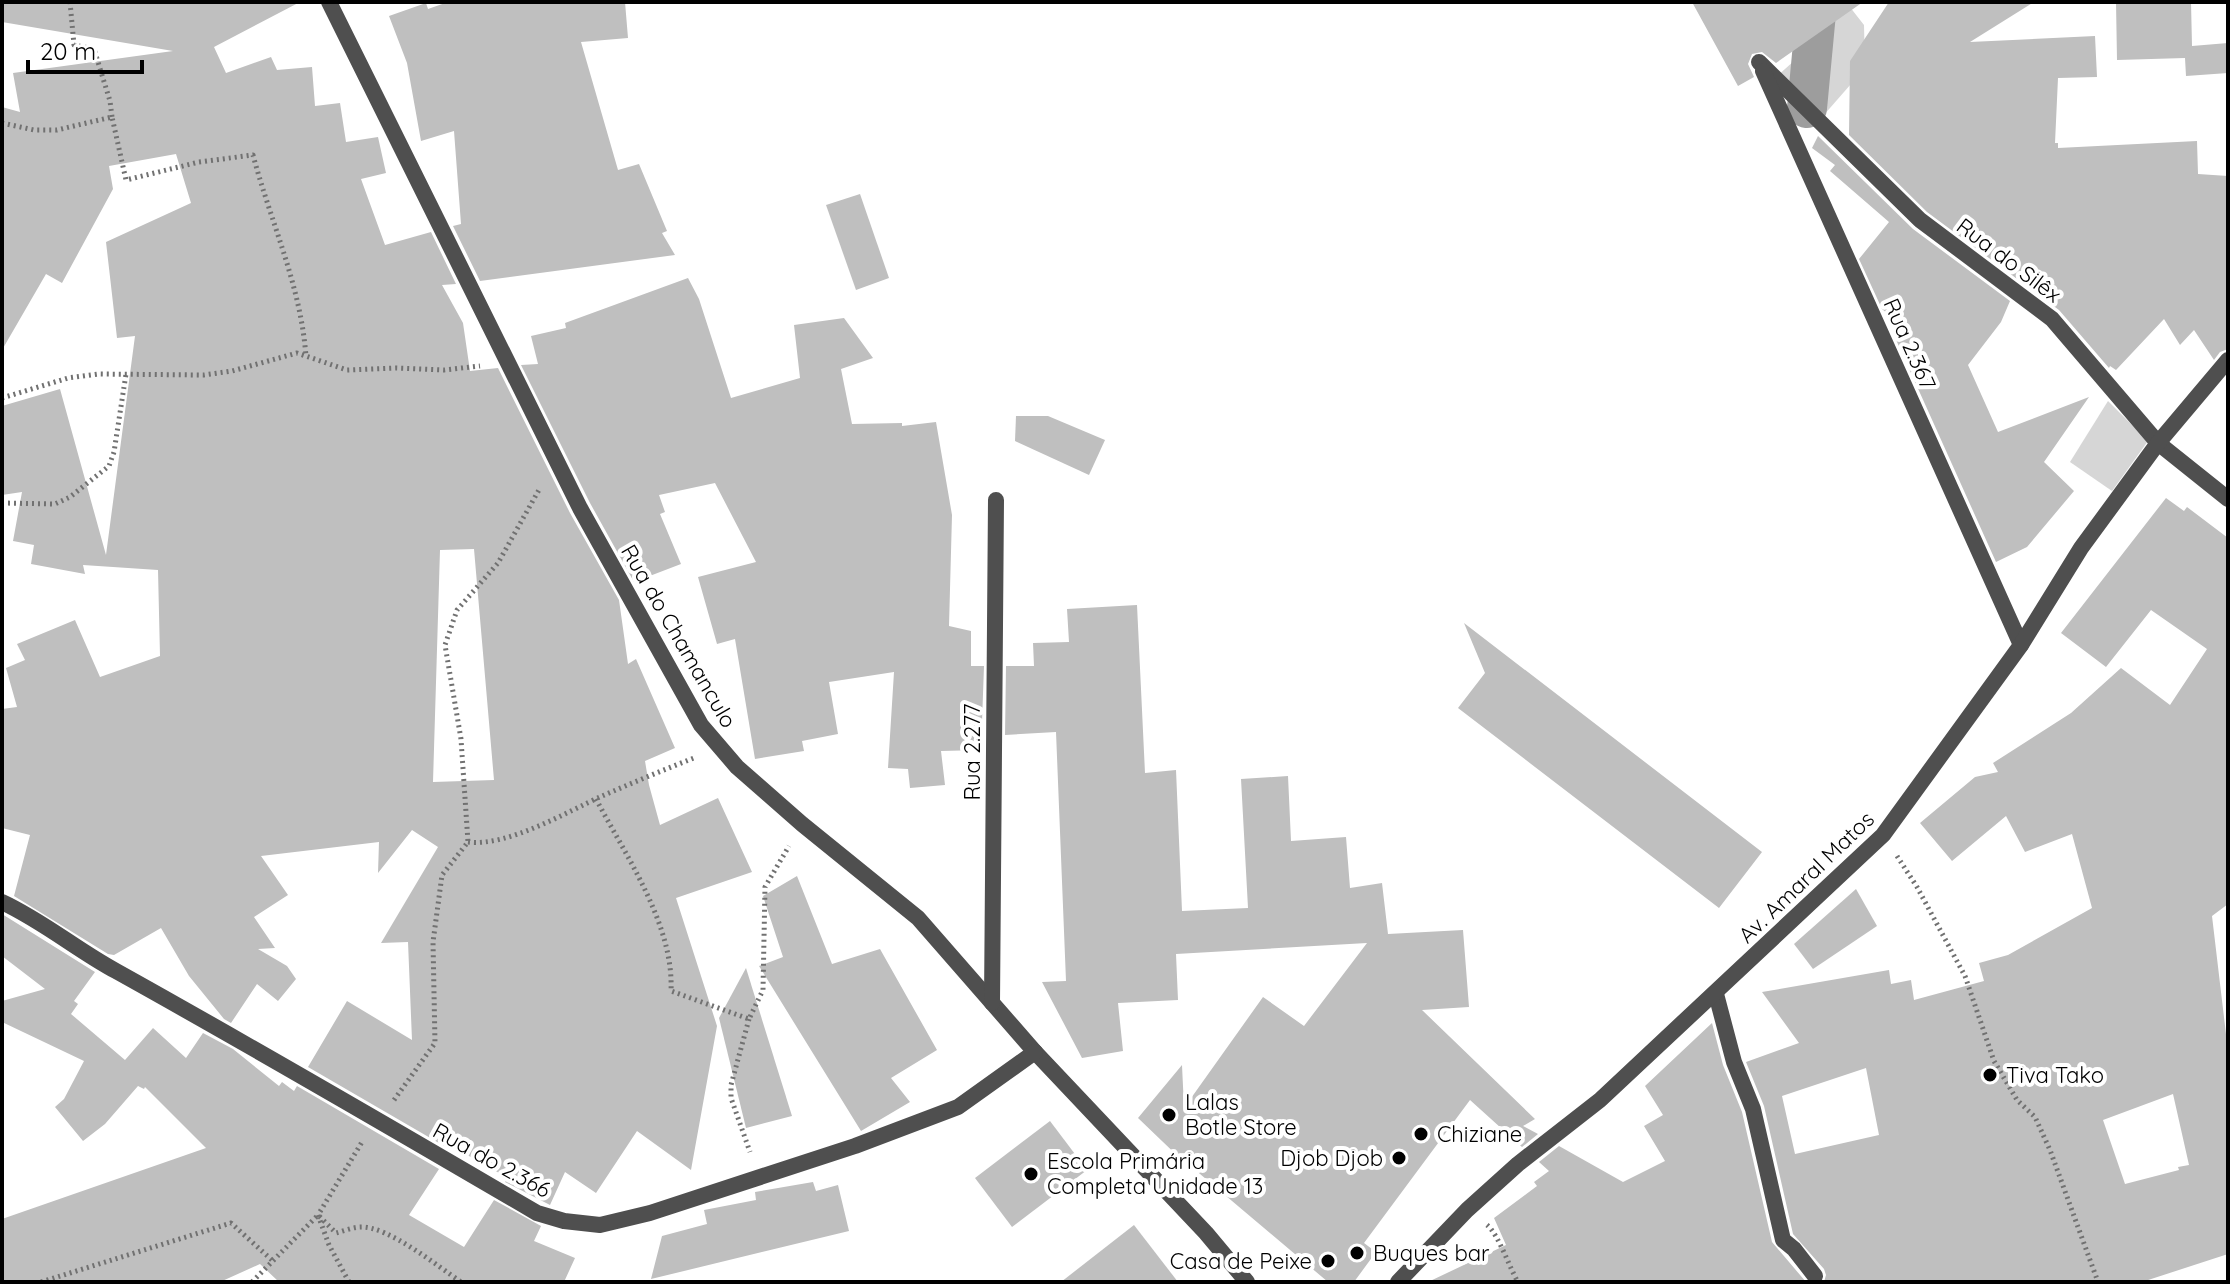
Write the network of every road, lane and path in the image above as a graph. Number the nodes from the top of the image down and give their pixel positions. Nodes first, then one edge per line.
1 (70, 2) edge
2 (329, 2) edge
3 (1759, 62) joint
4 (112, 117) junction
5 (2, 123) edge
6 (306, 357) junction
7 (504, 358) junction
8 (2228, 360) edge
9 (126, 374) junction
10 (2, 398) edge
11 (2158, 443) junction
12 (555, 460) junction
13 (2228, 499) edge
14 (996, 500) dead end
15 (2, 503) edge
16 (2021, 645) junction
17 (719, 747) junction
18 (596, 799) junction
19 (802, 824) junction
20 (1883, 835) junction
21 (468, 842) junction
22 (2, 902) edge
23 (1716, 994) junction
24 (992, 1003) junction
25 (749, 1019) junction
26 (1035, 1052) junction
27 (377, 1120) junction
28 (758, 1177) junction
29 (1467, 1210) junction
30 (318, 1215) junction
31 (273, 1261) junction
32 (1815, 1276) dead end
33 (41, 1282) edge
34 (252, 1282) edge
35 (349, 1282) edge
36 (461, 1282) edge
37 (1247, 1282) edge
38 (1398, 1282) edge
39 (1518, 1282) edge
40 (2098, 1282) edge

1 - 4 path
2 - 7 street, Rua do Chamanculo
3 - 11 street, Rua do Silêx
3 - 16 street, Rua 2.367
4 - 5 path
4 - 6 path
6 - 7 path
6 - 9 path
7 - 12 street, Rua do Chamanculo
8 - 11 street, Av. Amaral Matos
9 - 10 path
9 - 15 path
11 - 13 street, Rua do Silêx
11 - 16 street, Av. Amaral Matos
12 - 17 street, Rua do Chamanculo
12 - 21 path
14 - 24 street, Rua 2.277
16 - 20 street, Av. Amaral Matos
17 - 18 path
17 - 19 street, Rua do Chamanculo
18 - 21 path
18 - 25 path
19 - 24 street, Rua do Chamanculo
19 - 25 path
20 - 23 street, Av. Amaral Matos
20 - 40 path
21 - 27 path
22 - 27 street, Rua do 2.366
23 - 29 street, Av. Amaral Matos
23 - 32 street
24 - 26 street, Rua do Chamanculo
25 - 28 path
26 - 28 street, Rua do 2.366
26 - 37 street, Rua do Chamanculo
27 - 28 street, Rua do 2.366
27 - 30 path
29 - 38 street, Av. Amaral Matos
29 - 39 path
30 - 31 path
30 - 35 path
30 - 36 path
31 - 33 path
31 - 34 path

